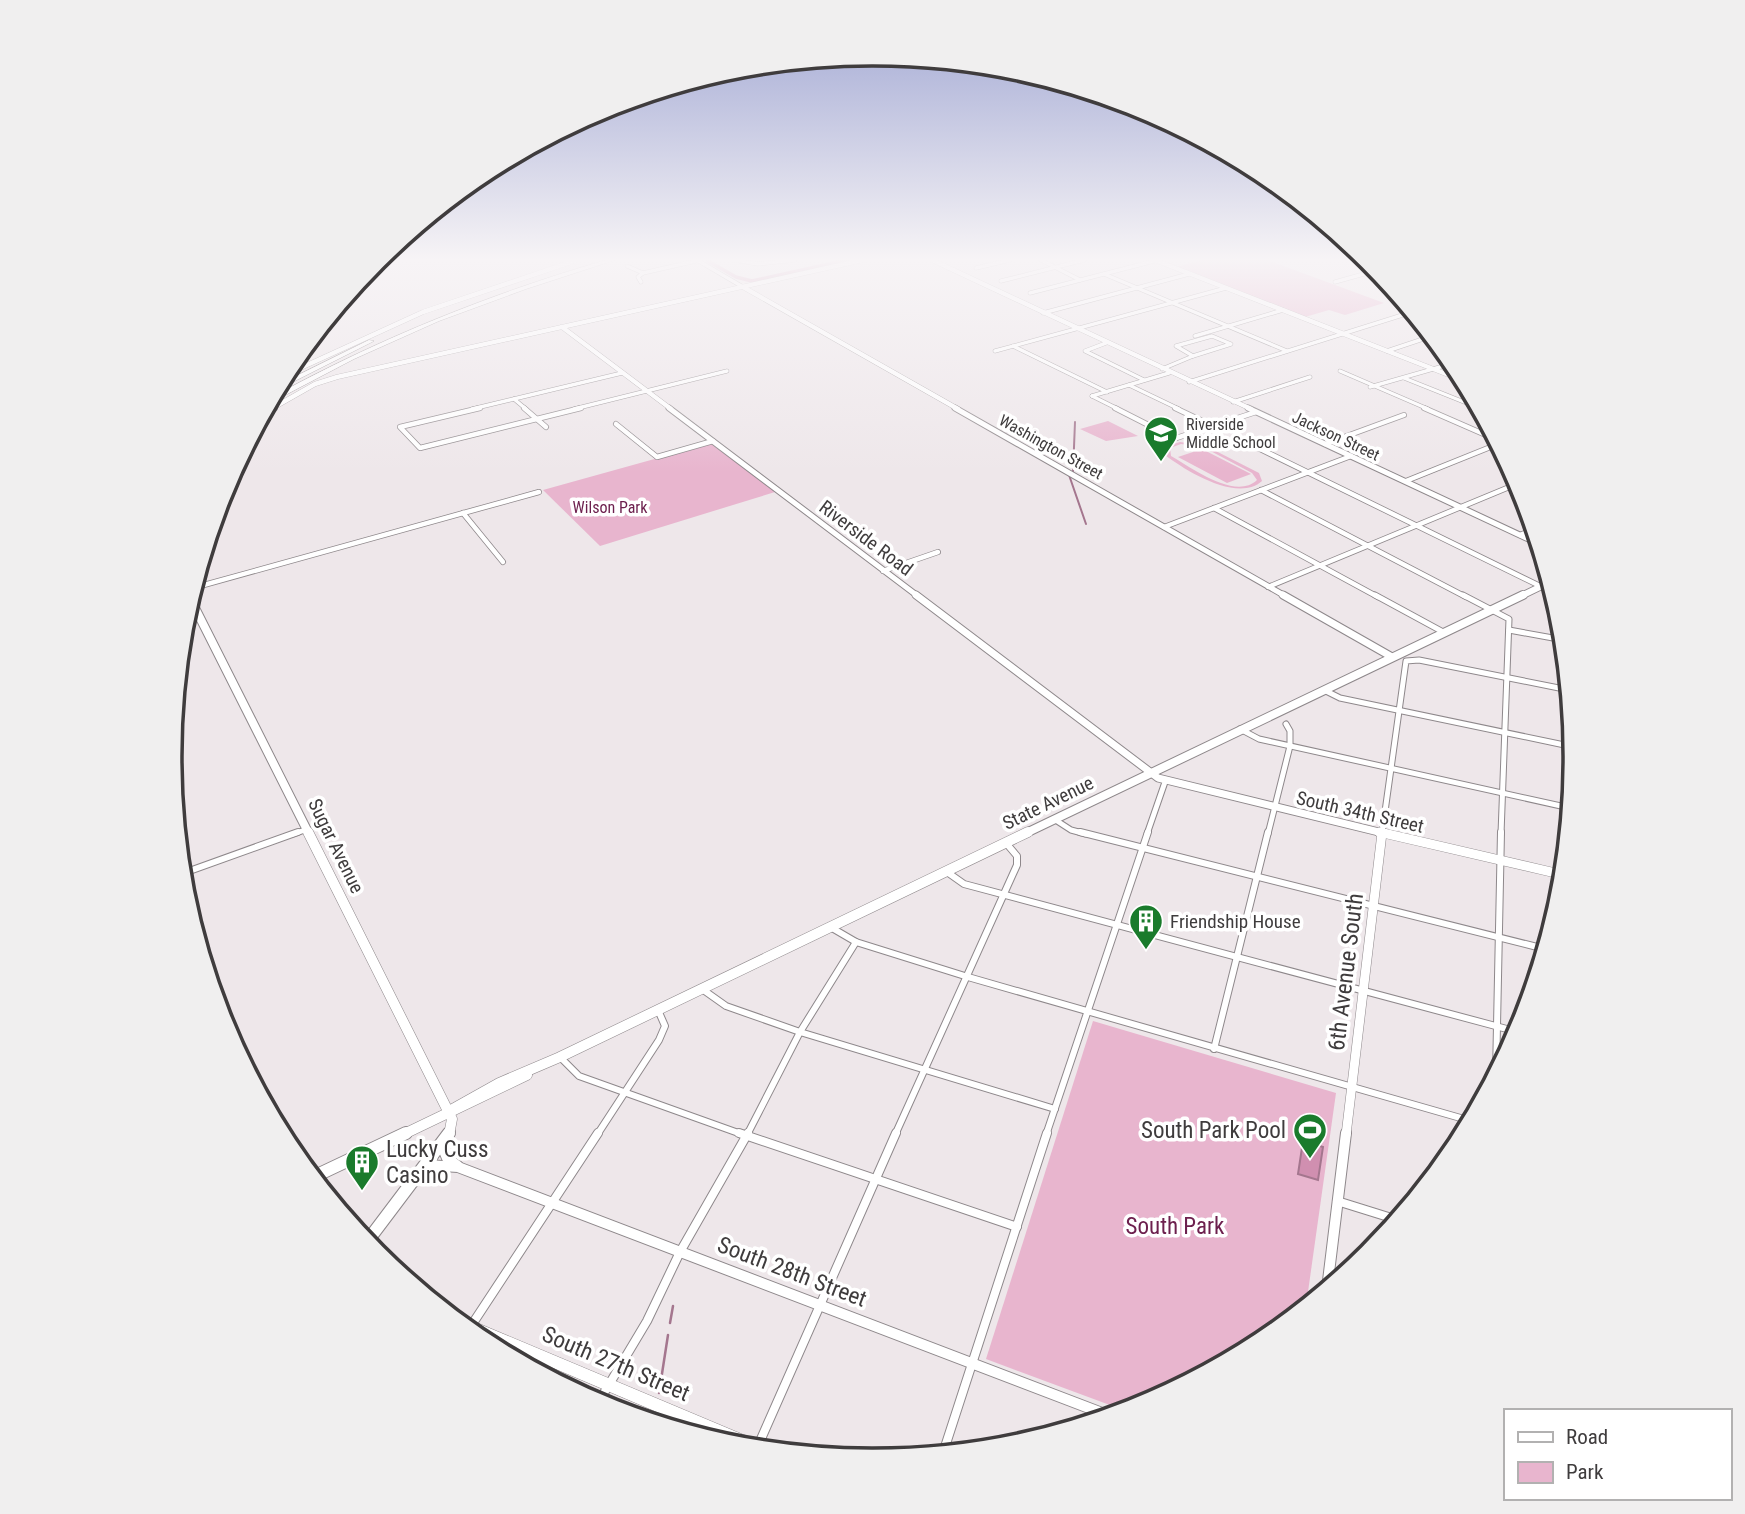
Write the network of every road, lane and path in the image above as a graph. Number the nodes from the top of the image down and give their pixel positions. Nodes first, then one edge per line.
1 (382, 331) edge
2 (395, 331) edge
3 (413, 331) edge
4 (546, 331) edge
5 (567, 331) edge
6 (820, 331) edge
7 (1071, 331) edge
8 (1080, 331) edge
9 (1215, 331) edge
10 (1237, 331) edge
11 (1335, 331) edge
12 (1354, 331) edge
13 (1344, 334) junction
14 (1195, 336) dead end
15 (1422, 340) edge
16 (1106, 343) junction
17 (1013, 346) junction
18 (995, 351) dead end
19 (1287, 351) junction
20 (1387, 351) junction
21 (1194, 356) junction
22 (302, 367) edge
23 (1442, 367) edge
24 (1162, 369) junction
25 (1435, 369) junction
26 (727, 371) dead end
27 (1340, 371) dead end
28 (622, 373) junction
29 (1169, 373) junction
30 (1448, 374) edge
31 (1310, 377) dead end
32 (1403, 378) junction
33 (295, 379) edge
34 (1144, 380) junction
35 (1189, 382) junction
36 (1129, 385) junction
37 (1370, 387) junction
38 (647, 391) junction
39 (1107, 391) junction
40 (287, 392) edge
41 (514, 399) junction
42 (1233, 402) junction
43 (1464, 402) edge
44 (279, 406) edge
45 (1421, 408) junction
46 (1255, 412) junction
47 (1405, 414) joint
48 (536, 419) junction
49 (616, 424) dead end
50 (1213, 426) junction
51 (545, 427) dead end
52 (1482, 433) edge
53 (1174, 438) junction
54 (713, 442) junction
55 (1158, 444) dead end
56 (1325, 444) junction
57 (1254, 446) dead end
58 (1489, 447) edge
59 (420, 448) joint
60 (1351, 456) junction
61 (1306, 473) junction
62 (1406, 481) junction
63 (1508, 488) edge
64 (1261, 490) junction
65 (539, 492) dead end
66 (1461, 507) junction
67 (1214, 508) junction
68 (463, 513) junction
69 (1164, 527) junction
70 (1416, 527) junction
71 (1525, 533) edge
72 (1520, 535) junction
73 (1527, 538) edge
74 (1370, 546) junction
75 (939, 552) dead end
76 (503, 562) dead end
77 (1322, 566) junction
78 (883, 571) junction
79 (204, 585) edge
80 (1540, 586) joint
81 (1268, 587) junction
82 (1494, 610) junction
83 (197, 612) edge
84 (1509, 630) junction
85 (1445, 633) junction
86 (1552, 638) edge
87 (1392, 657) junction
88 (1406, 661) joint
89 (1506, 677) junction
90 (1559, 688) edge
91 (1324, 690) junction
92 (1401, 711) junction
93 (1286, 724) dead end
94 (1240, 729) junction
95 (1505, 733) junction
96 (1563, 745) edge
97 (1290, 746) junction
98 (1391, 769) junction
99 (1151, 773) junction
100 (1166, 782) junction
101 (1503, 794) junction
102 (1562, 806) edge
103 (1273, 808) junction
104 (1054, 820) junction
105 (308, 829) junction
106 (1382, 833) junction
107 (1006, 843) junction
108 (1141, 849) junction
109 (1501, 860) junction
110 (192, 870) edge
111 (946, 872) junction
112 (1553, 872) edge
113 (1255, 876) junction
114 (1002, 893) junction
115 (1373, 908) junction
116 (1116, 923) junction
117 (832, 927) junction
118 (1497, 937) junction
119 (856, 942) junction
120 (1536, 947) edge
121 (1236, 958) junction
122 (968, 977) junction
123 (702, 989) junction
124 (1363, 992) junction
125 (658, 1010) junction
126 (1086, 1012) junction
127 (1497, 1027) junction
128 (1506, 1029) edge
129 (800, 1032) junction
130 (1214, 1049) junction
131 (1496, 1052) edge
132 (560, 1057) junction
133 (924, 1069) junction
134 (1351, 1086) junction
135 (622, 1091) junction
136 (1055, 1110) junction
137 (449, 1111) junction
138 (1461, 1118) edge
139 (746, 1136) junction
140 (442, 1146) junction
141 (427, 1165) junction
142 (458, 1167) junction
143 (322, 1173) edge
144 (874, 1181) junction
145 (1337, 1201) junction
146 (553, 1203) junction
147 (1388, 1217) edge
148 (1017, 1227) junction
149 (373, 1234) edge
150 (680, 1252) junction
151 (1328, 1276) edge
152 (821, 1305) junction
153 (474, 1321) edge
154 (504, 1341) edge
155 (973, 1364) junction
156 (610, 1387) junction
157 (605, 1394) edge
158 (1095, 1410) edge
159 (705, 1427) edge
160 (761, 1438) edge
161 (946, 1443) edge

1 - 22 main road
2 - 33 highway
3 - 40 highway
4 - 44 main road
5 - 28 street, Riverside Road
6 - 69 street, Washington Street
7 - 17 street
8 - 16 street, Jackson Street
9 - 14 street
10 - 19 street
11 - 13 street
12 - 13 street
13 - 19 street
13 - 20 street
15 - 20 street
16 - 24 street, Jackson Street
16 - 34 street
17 - 18 street
17 - 39 street
19 - 35 street
20 - 25 street
21 - 21 street
21 - 24 street
23 - 25 street
24 - 29 street, Jackson Street
25 - 30 street
25 - 32 street
26 - 38 street
27 - 37 street
28 - 38 street, Riverside Road
28 - 41 street
29 - 34 street
29 - 35 street, Jackson Street
31 - 42 street
32 - 37 street
32 - 43 street
34 - 36 street
35 - 42 street, Jackson Street
36 - 39 street
36 - 50 street
37 - 45 street
38 - 48 street
38 - 54 street, Riverside Road
39 - 53 street
41 - 48 street
41 - 59 street
42 - 46 street, Jackson Street
45 - 47 street
45 - 52 street
46 - 50 street
46 - 56 street, Jackson Street
47 - 56 street
48 - 51 street
48 - 59 street
49 - 54 street
50 - 53 street
53 - 55 street
54 - 78 street, Riverside Road
56 - 60 street, Jackson Street
57 - 61 street
58 - 62 street
60 - 61 street
60 - 62 street, Jackson Street
61 - 64 street
61 - 70 street
62 - 66 street, Jackson Street
63 - 66 street
64 - 67 street
64 - 74 street
65 - 68 street
66 - 70 street
66 - 72 street, Jackson Street
67 - 69 street
67 - 77 street
68 - 76 street
68 - 79 street
69 - 81 street, Washington Street
70 - 74 street
70 - 80 street
71 - 72 street
72 - 73 street, Jackson Street
74 - 77 street
74 - 82 street
75 - 78 street
77 - 81 street
77 - 85 street
78 - 99 street, Riverside Road
80 - 82 main road, State Avenue
81 - 87 street, Washington Street
82 - 84 street
82 - 85 main road, State Avenue
83 - 105 main road, Sugar Avenue
84 - 86 street
84 - 89 street
85 - 87 main road, State Avenue
87 - 91 main road, State Avenue
88 - 89 street
88 - 92 street, 6th Avenue South
89 - 90 street
89 - 95 street
91 - 92 street
91 - 94 main road, State Avenue
92 - 95 street
92 - 98 street, 6th Avenue South
93 - 97 street
94 - 97 street
94 - 99 main road, State Avenue
95 - 96 street
95 - 101 street
97 - 98 street
97 - 103 street
98 - 101 street
98 - 106 street, 6th Avenue South
99 - 100 street, South 34th Street
99 - 104 main road, State Avenue
100 - 103 street, South 34th Street
100 - 108 street
101 - 102 street
101 - 109 street
103 - 106 street, South 34th Street
103 - 113 street
104 - 107 main road, State Avenue
104 - 108 street
105 - 110 street
105 - 137 main road, Sugar Avenue
106 - 109 street, South 34th Street
106 - 115 street, 6th Avenue South
107 - 111 main road, State Avenue
107 - 114 street
108 - 113 street
108 - 116 street
109 - 112 street, South 34th Street
109 - 118 street
111 - 114 street
111 - 117 main road, State Avenue
113 - 115 street
113 - 121 street
114 - 116 street
114 - 122 street
115 - 118 street
115 - 124 street, 6th Avenue South
116 - 121 street
116 - 126 street
117 - 119 street
117 - 123 main road, State Avenue
118 - 120 street
118 - 127 street
119 - 122 street
119 - 129 street
121 - 124 street
121 - 130 street
122 - 126 street
122 - 133 street
123 - 125 main road, State Avenue
123 - 129 street
124 - 127 street
124 - 134 street, 6th Avenue South
125 - 132 main road, State Avenue
125 - 135 street
126 - 130 street
126 - 136 street
127 - 128 street
127 - 131 street
129 - 133 street
129 - 139 street
130 - 134 street
132 - 135 street
132 - 137 main road, State Avenue
133 - 136 street
133 - 144 street
134 - 138 street
134 - 145 street, 6th Avenue South
135 - 139 street
135 - 146 street
136 - 148 street
137 - 140 main road
137 - 143 main road, State Avenue
139 - 144 street
139 - 150 street
140 - 141 main road
140 - 142 street
141 - 142 street, South 28th Street
141 - 149 main road
142 - 146 street, South 28th Street
144 - 148 street
144 - 152 street
145 - 147 street
145 - 151 street, 6th Avenue South
146 - 150 street, South 28th Street
146 - 153 street
148 - 155 street
150 - 152 street, South 28th Street
150 - 156 street
152 - 155 street, South 28th Street
152 - 160 street
154 - 156 main road, South 27th Street
155 - 158 street, South 28th Street
155 - 161 street
156 - 157 street
156 - 159 main road, South 27th Street

